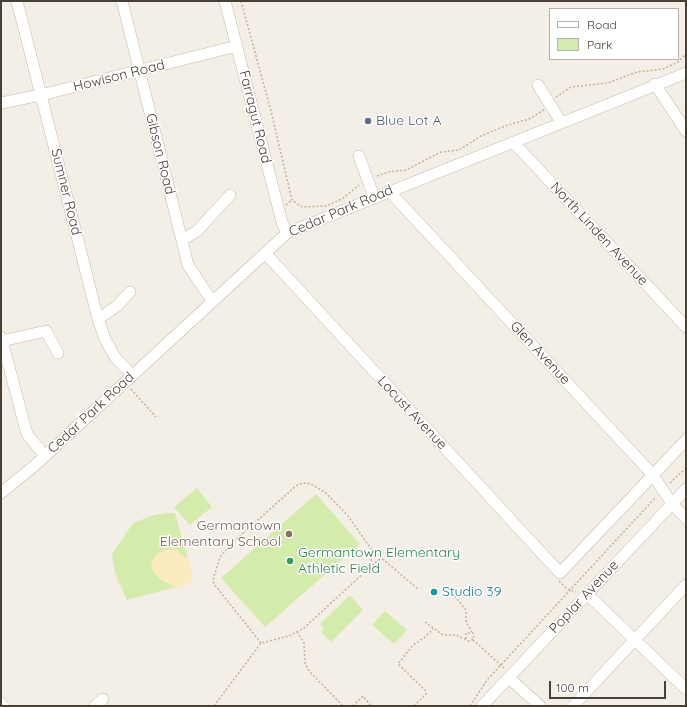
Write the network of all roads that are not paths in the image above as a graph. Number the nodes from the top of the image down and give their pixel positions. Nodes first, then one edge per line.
1 (17, 1) edge
2 (122, 1) edge
3 (225, 1) edge
4 (236, 46) junction
5 (139, 71) junction
6 (686, 73) edge
7 (538, 84) dead end
8 (655, 84) junction
9 (41, 95) junction
10 (1, 103) edge
11 (562, 122) junction
12 (686, 131) edge
13 (513, 142) junction
14 (359, 156) dead end
15 (389, 191) junction
16 (230, 194) dead end
17 (374, 197) junction
18 (287, 233) junction
19 (182, 240) junction
20 (265, 253) junction
21 (130, 292) dead end
22 (212, 301) junction
23 (98, 319) junction
24 (686, 327) edge
25 (2, 339) edge
26 (58, 353) dead end
27 (128, 379) junction
28 (686, 440) edge
29 (45, 456) junction
30 (653, 475) junction
31 (686, 489) edge
32 (1, 493) edge
33 (672, 504) junction
34 (686, 518) edge
35 (686, 585) edge
36 (585, 596) junction
37 (636, 639) junction
38 (509, 678) junction
39 (686, 689) edge
40 (1, 703) edge
41 (3, 706) edge
42 (482, 706) edge
43 (540, 706) edge
44 (572, 706) edge

1 - 9 street, Sumner Road
2 - 5 street, Gibson Road
3 - 4 street, Farragut Road
4 - 5 street, Howison Road
4 - 18 street, Farragut Road
5 - 9 street, Howison Road
5 - 19 street, Gibson Road
6 - 8 street, Cedar Park Road
7 - 11 street
8 - 11 street, Cedar Park Road
8 - 12 street
9 - 10 street, Howison Road
9 - 23 street, Sumner Road
11 - 13 street, Cedar Park Road
13 - 15 street, Cedar Park Road
13 - 24 street, North Linden Avenue
14 - 17 street
15 - 17 street, Cedar Park Road
15 - 30 street, Glen Avenue
16 - 19 street
17 - 18 street, Cedar Park Road
18 - 20 street, Cedar Park Road
19 - 22 street, Gibson Road
20 - 22 street, Cedar Park Road
20 - 30 street, Locust Avenue
21 - 23 street
22 - 27 street, Cedar Park Road
23 - 27 street, Sumner Road
25 - 26 street
25 - 29 street
27 - 29 street, Cedar Park Road
28 - 30 street
29 - 32 street, Cedar Park Road
30 - 33 street, Glen Avenue
31 - 33 street, Poplar Avenue
33 - 34 street, Glen Avenue
33 - 36 street, Poplar Avenue
35 - 37 street
36 - 37 street
36 - 38 street, Poplar Avenue
37 - 39 street
37 - 44 street
38 - 42 street, Poplar Avenue
38 - 43 street
40 - 41 street

